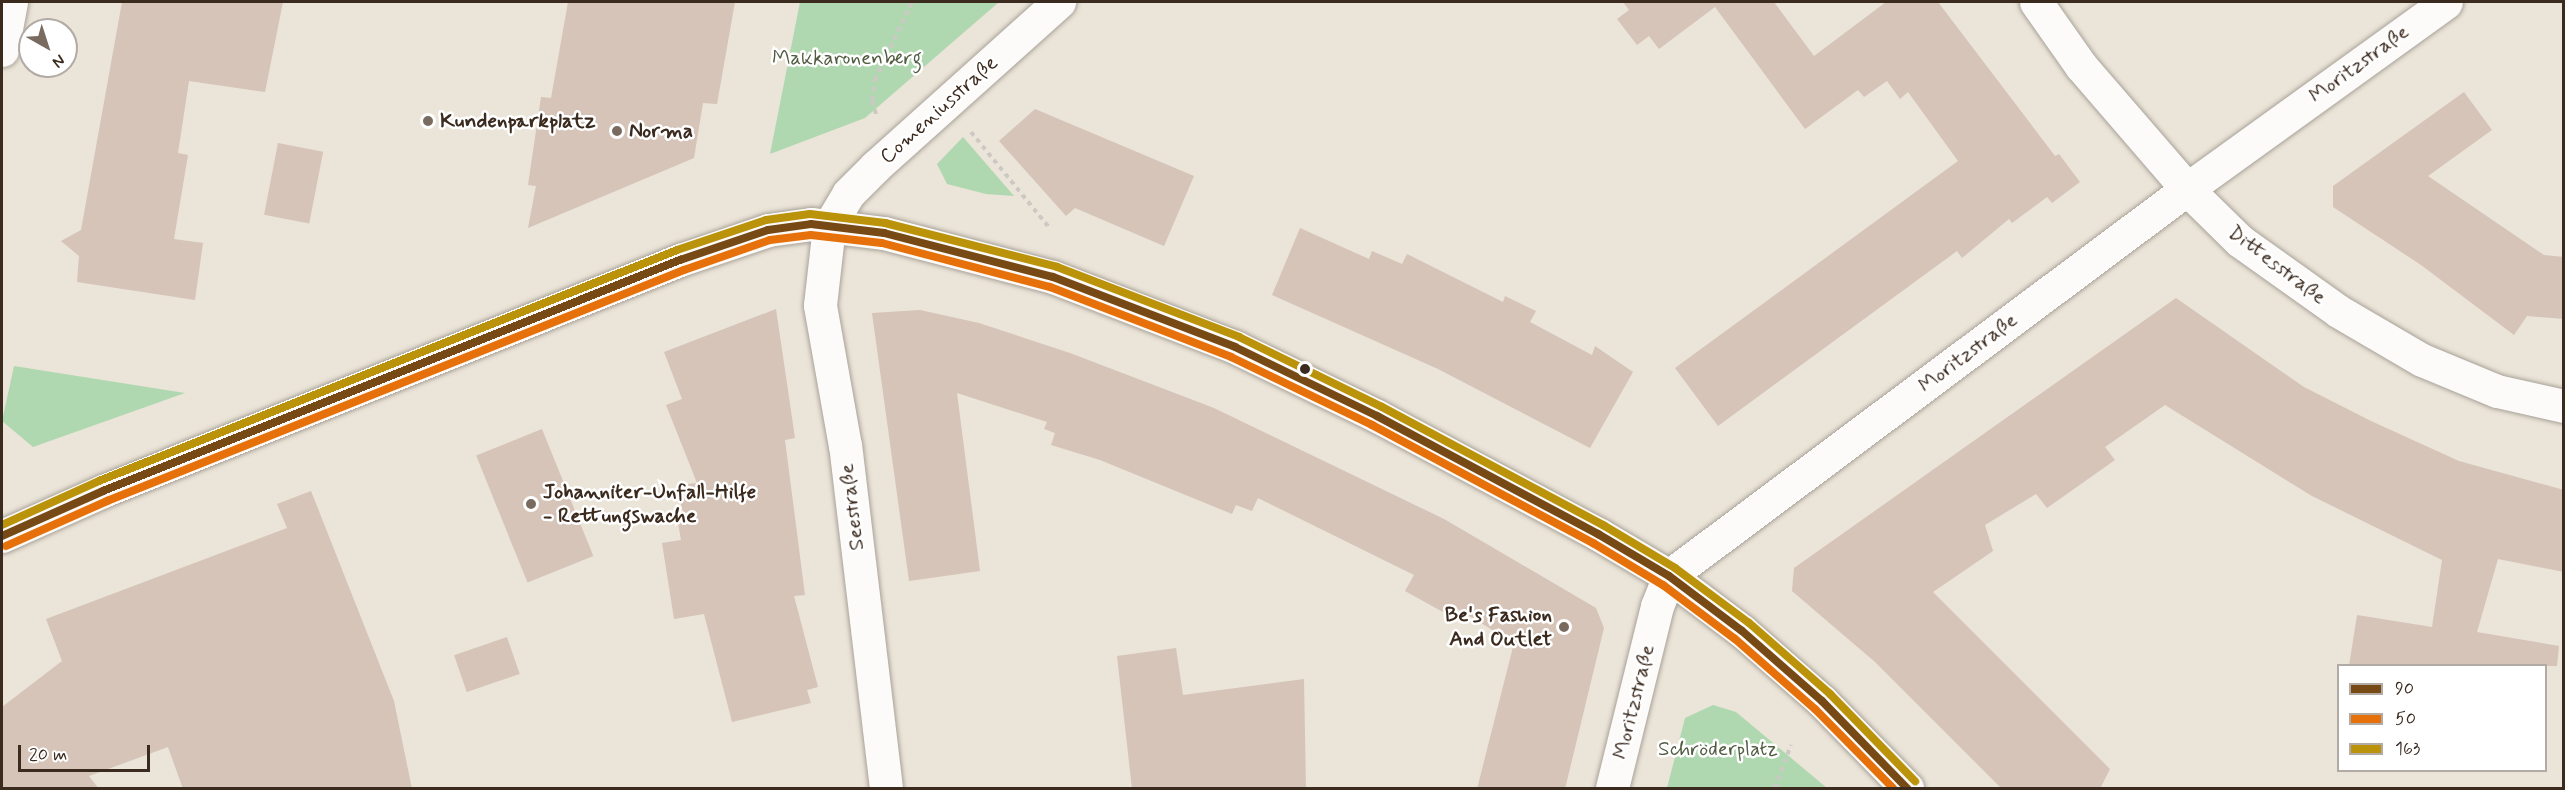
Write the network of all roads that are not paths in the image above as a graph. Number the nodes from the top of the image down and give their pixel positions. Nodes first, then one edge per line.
1 (11, 2) edge
2 (1059, 2) edge
3 (2036, 2) edge
4 (2446, 2) edge
5 (2, 50) edge
6 (2187, 189) junction
7 (829, 226) junction
8 (2564, 406) edge
9 (2, 536) edge
10 (1669, 576) junction
11 (885, 789) edge
12 (1612, 789) edge
13 (1907, 789) edge

1 - 5 street
2 - 7 street, Comeniusstraße
3 - 6 street, Dittesstraße
4 - 6 street, Moritzstraße
6 - 8 street, Dittesstraße
6 - 10 street, Moritzstraße
7 - 9 street
7 - 10 street
7 - 11 street, Seestraße
10 - 12 street, Moritzstraße
10 - 13 street

